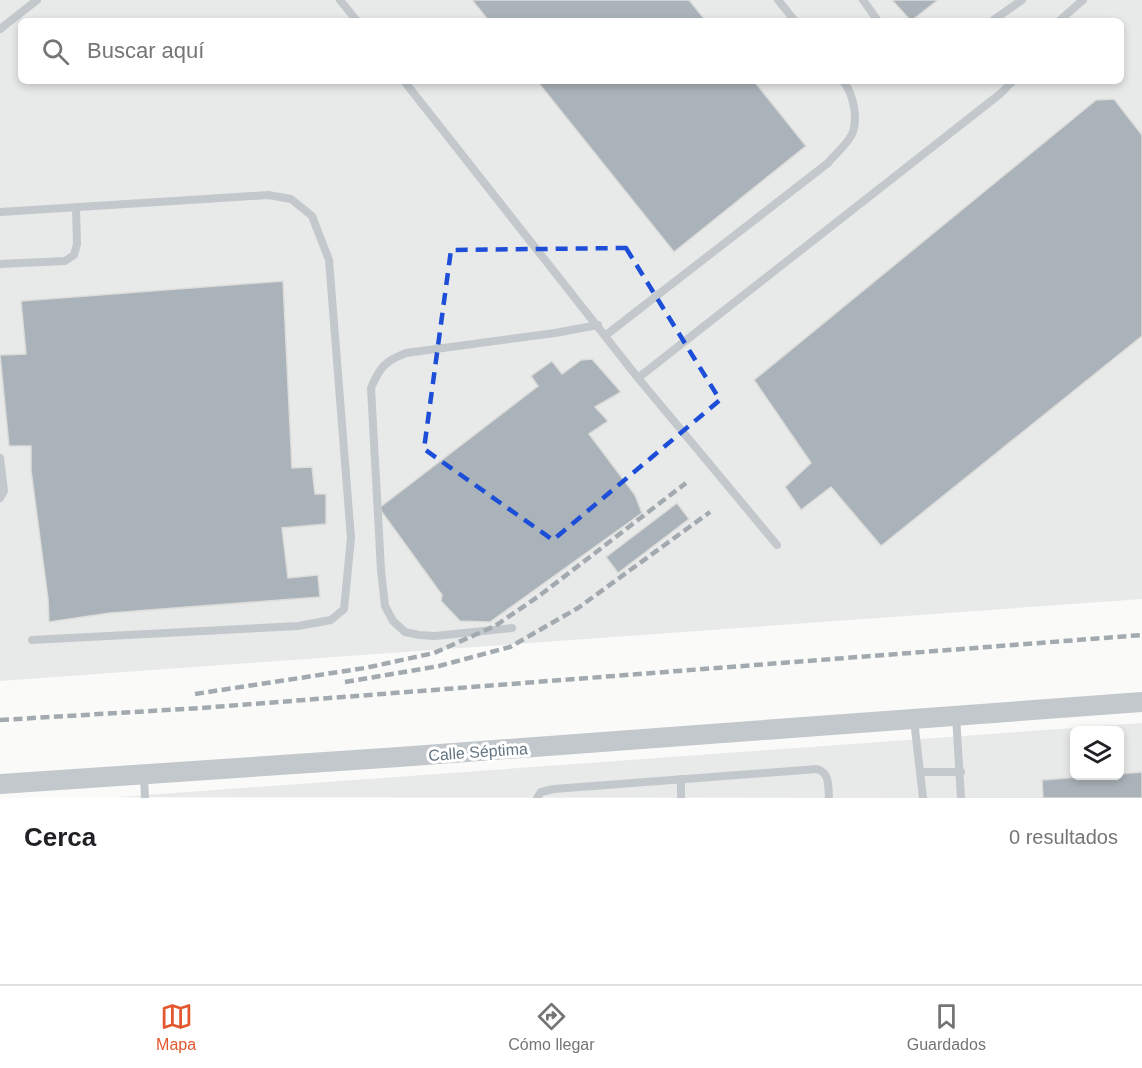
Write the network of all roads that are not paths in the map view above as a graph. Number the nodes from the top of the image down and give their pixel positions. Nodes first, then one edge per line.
1 (37, 0) edge
2 (340, 0) edge
3 (778, 0) edge
4 (863, 0) edge
5 (1022, 0) edge
6 (1083, 0) edge
7 (355, 18) edge
8 (793, 18) edge
9 (876, 18) edge
10 (996, 18) edge
11 (1062, 18) edge
12 (0, 30) edge
13 (406, 84) edge
14 (845, 84) edge
15 (1010, 84) edge
16 (76, 208) junction
17 (0, 212) edge
18 (0, 264) edge
19 (598, 325) junction
20 (606, 335) junction
21 (638, 378) junction
22 (0, 458) edge
23 (0, 498) edge
24 (777, 545) dead end
25 (512, 628) dead end
26 (32, 640) dead end
27 (1142, 702) edge
28 (956, 716) junction
29 (914, 719) junction
30 (921, 772) junction
31 (961, 772) junction
32 (144, 774) junction
33 (681, 779) junction
34 (0, 784) edge
35 (145, 798) edge
36 (537, 798) edge
37 (681, 798) edge
38 (829, 798) edge
39 (923, 798) edge
40 (961, 798) edge

1 - 12 lane
2 - 7 lane
3 - 8 lane
4 - 9 lane
5 - 10 lane
6 - 11 lane
13 - 19 lane
14 - 20 lane
15 - 21 lane
16 - 17 lane
16 - 18 lane
16 - 26 lane
19 - 20 lane
19 - 25 lane
20 - 21 lane
21 - 24 lane
22 - 23 lane
27 - 28 street, Calle Séptima
28 - 29 street, Calle Séptima
28 - 31 lane
29 - 30 lane
29 - 32 street, Calle Séptima
30 - 31 lane
30 - 39 lane
31 - 40 lane
32 - 34 street, Calle Séptima
32 - 35 lane
33 - 36 lane
33 - 37 lane
33 - 38 lane

